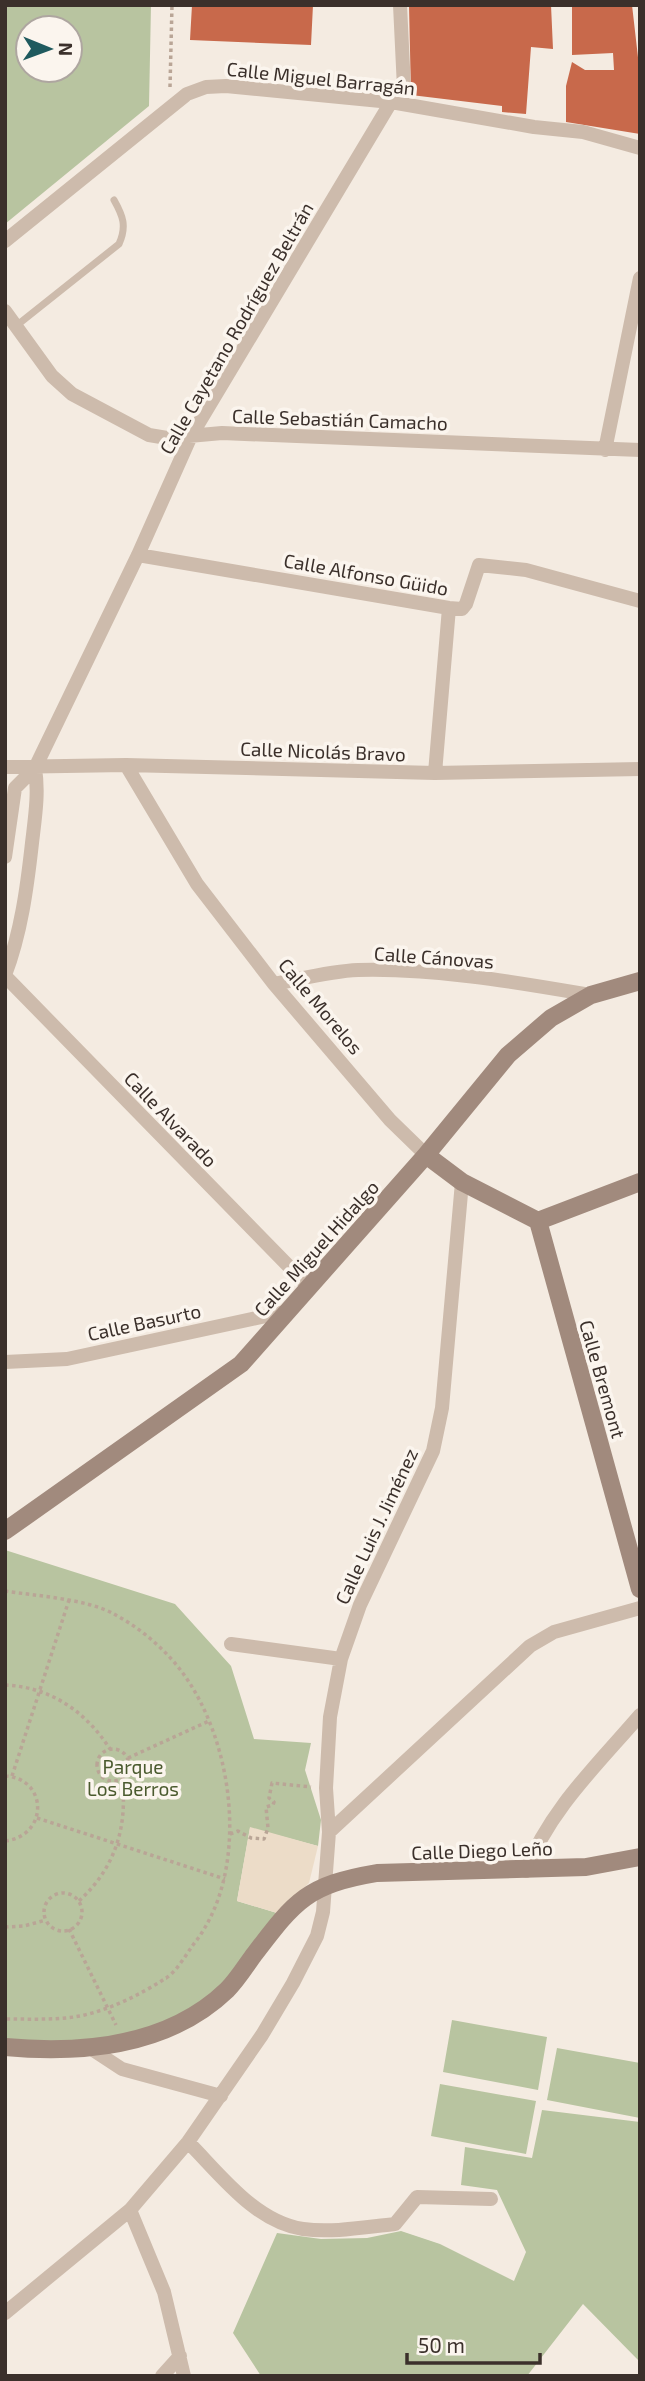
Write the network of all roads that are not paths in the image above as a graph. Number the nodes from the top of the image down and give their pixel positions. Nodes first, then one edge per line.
1 (400, 5) edge
2 (391, 102) junction
3 (640, 148) edge
4 (114, 200) dead end
5 (5, 241) edge
6 (640, 278) edge
7 (5, 311) edge
8 (16, 326) junction
9 (191, 436) junction
10 (605, 450) junction
11 (640, 450) edge
12 (138, 555) junction
13 (640, 601) edge
14 (449, 608) junction
15 (126, 765) junction
16 (5, 767) edge
17 (35, 768) junction
18 (640, 769) edge
19 (435, 773) junction
20 (5, 857) edge
21 (5, 976) edge
22 (640, 981) edge
23 (274, 984) junction
24 (591, 995) junction
25 (426, 1155) junction
26 (462, 1182) junction
27 (640, 1182) edge
28 (538, 1221) junction
29 (310, 1287) junction
30 (289, 1311) junction
31 (5, 1362) edge
32 (5, 1531) edge
33 (640, 1589) edge
34 (640, 1608) edge
35 (231, 1644) dead end
36 (341, 1659) junction
37 (640, 1714) edge
38 (329, 1832) junction
39 (640, 1857) edge
40 (526, 1871) junction
41 (325, 1885) junction
42 (5, 2047) edge
43 (90, 2048) junction
44 (221, 2096) junction
45 (188, 2143) junction
46 (491, 2199) dead end
47 (130, 2210) junction
48 (5, 2314) edge
49 (180, 2356) junction
50 (162, 2376) edge
51 (184, 2376) edge

1 - 2 street, Calle Cayetano Rodríguez Beltrán
2 - 3 street, Calle Miguel Barragán
2 - 5 street, Calle Miguel Barragán
2 - 9 street, Calle Cayetano Rodríguez Beltrán
4 - 8 lane
6 - 10 street
7 - 8 street, Calle Sebastián Camacho
8 - 9 street, Calle Sebastián Camacho
9 - 10 street, Calle Sebastián Camacho
9 - 12 street, Calle Cayetano Rodríguez Beltrán
10 - 11 street, Calle Sebastián Camacho
12 - 14 street, Calle Alfonso Güido
12 - 17 street, Calle Cayetano Rodríguez Beltrán
13 - 14 street, Calle Alfonso Güido
14 - 19 street
15 - 17 street, Calle Nicolás Bravo
15 - 19 street, Calle Nicolás Bravo
15 - 23 street, Calle Morelos
16 - 17 street, Calle Nicolás Bravo
17 - 20 street, Calle Cayetano Rodríguez Beltrán
17 - 21 street, Calle Cayetano Rodríguez Beltrán
18 - 19 street, Calle Nicolás Bravo
21 - 29 street, Calle Alvarado
22 - 24 main road, Calle Miguel Hidalgo
23 - 24 street, Calle Cánovas
23 - 25 street, Calle Morelos
24 - 25 main road, Calle Miguel Hidalgo
25 - 26 main road, Calle Morelos
25 - 29 main road, Calle Miguel Hidalgo
26 - 28 main road, Calle Morelos
26 - 36 street, Calle Luis J. Jiménez
27 - 28 main road
28 - 33 main road, Calle Bremont
29 - 30 main road, Calle Miguel Hidalgo
30 - 31 street, Calle Basurto
30 - 32 main road, Calle Miguel Hidalgo
34 - 38 street
35 - 36 street
36 - 38 street, Calle Luis J. Jiménez
37 - 40 street
38 - 41 street, Calle Luis J. Jiménez
39 - 40 main road, Calle Diego Leño
40 - 41 main road, Calle Diego Leño
41 - 43 main road, Calle Diego Leño
41 - 44 street, Calle Luis J. Jiménez
42 - 43 main road, Calle Diego Leño
43 - 44 street
44 - 45 street, Calle Luis J. Jiménez
45 - 46 street
45 - 47 street, Calle Luis J. Jiménez
47 - 48 street, Calle Luis J. Jiménez
47 - 49 street
49 - 50 street
49 - 51 street

